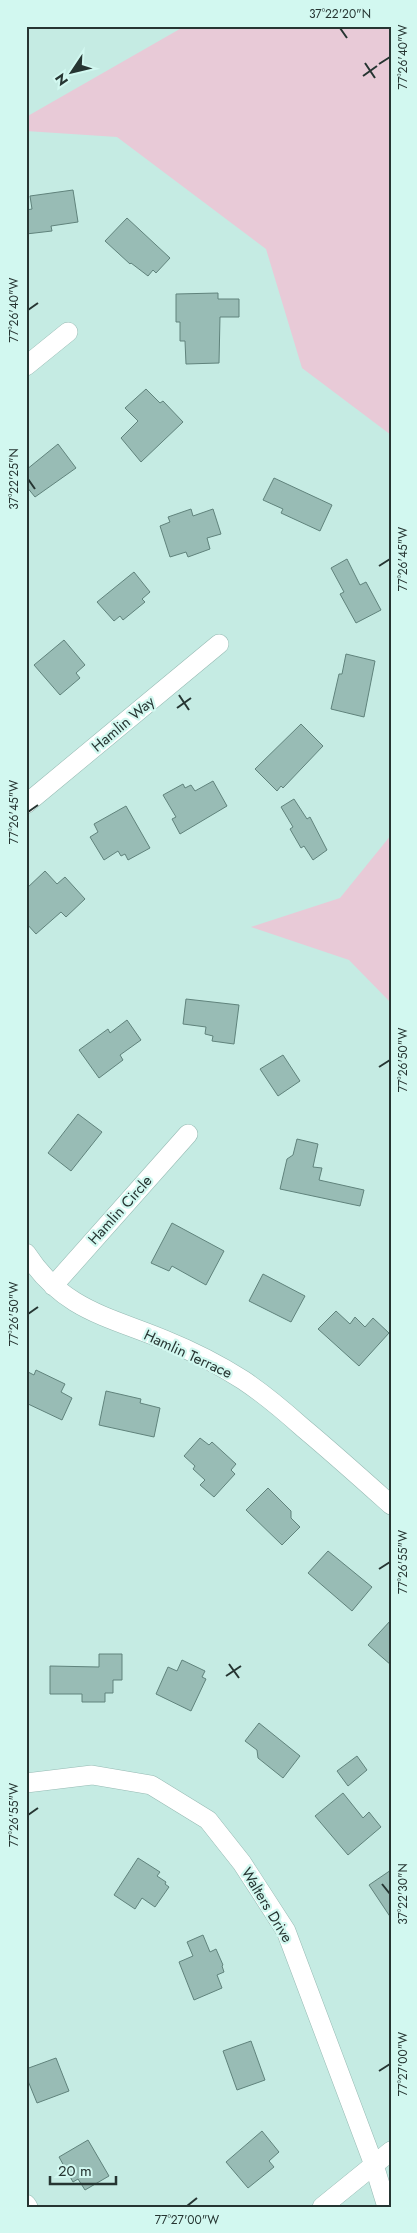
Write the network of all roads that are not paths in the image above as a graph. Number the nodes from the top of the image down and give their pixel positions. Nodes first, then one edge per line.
1 (68, 332) dead end
2 (26, 366) edge
3 (219, 644) dead end
4 (26, 804) edge
5 (188, 1134) dead end
6 (26, 1253) edge
7 (53, 1286) junction
8 (391, 1505) edge
9 (26, 1783) edge
10 (391, 2151) edge
11 (374, 2165) junction
12 (322, 2207) edge
13 (387, 2207) edge

1 - 2 street
3 - 4 street, Hamlin Way
5 - 7 street, Hamlin Circle
6 - 7 street, Hamlin Terrace
7 - 8 street, Hamlin Terrace
9 - 11 street, Walters Drive
10 - 11 street
11 - 12 street
11 - 13 street, Walters Drive

